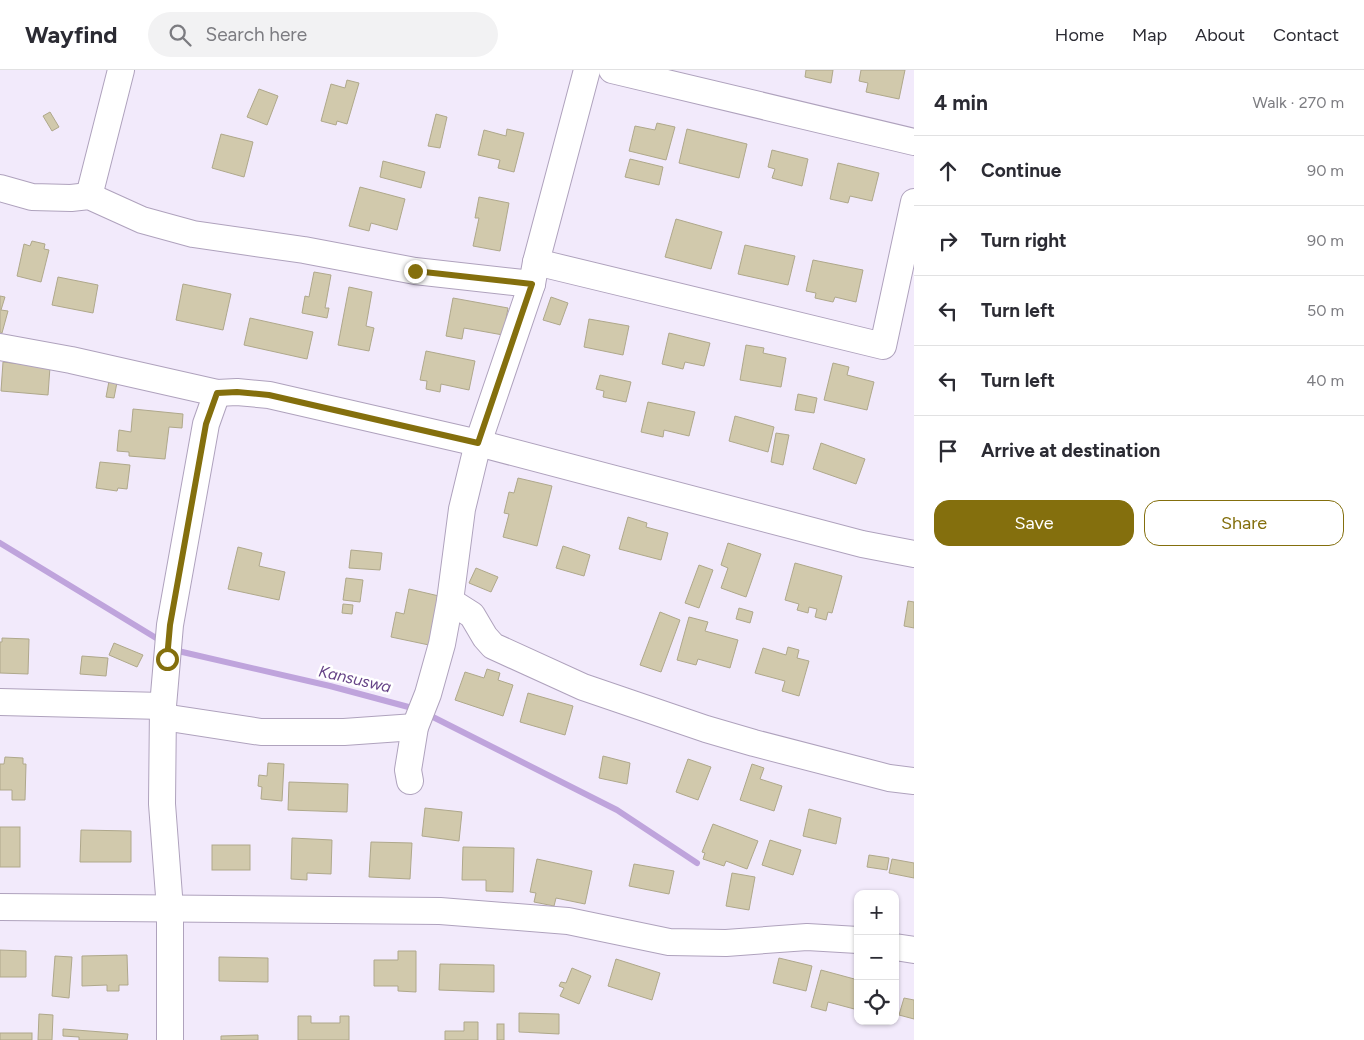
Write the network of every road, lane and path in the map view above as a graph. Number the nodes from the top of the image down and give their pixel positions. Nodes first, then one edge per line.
1 (121, 70) edge
2 (588, 70) edge
3 (612, 70) edge
4 (914, 142) edge
5 (0, 188) edge
6 (89, 196) junction
7 (914, 202) edge
8 (534, 273) junction
9 (0, 347) edge
10 (217, 393) junction
11 (478, 443) junction
12 (914, 554) edge
13 (450, 601) junction
14 (0, 702) edge
15 (163, 711) junction
16 (416, 723) junction
17 (410, 781) dead end
18 (914, 781) edge
19 (0, 907) edge
20 (170, 909) junction
21 (854, 940) edge
22 (899, 948) edge
23 (914, 950) edge
24 (170, 1040) edge

1 - 6 street
2 - 8 street
3 - 4 street
5 - 6 street
6 - 8 street
7 - 8 street
8 - 11 street
9 - 10 street
10 - 11 street
10 - 15 street
11 - 12 street
11 - 13 street
13 - 16 street
13 - 18 street
14 - 15 street
15 - 16 street
15 - 20 street
16 - 17 street
19 - 20 street
20 - 21 street
20 - 24 street
22 - 23 street

